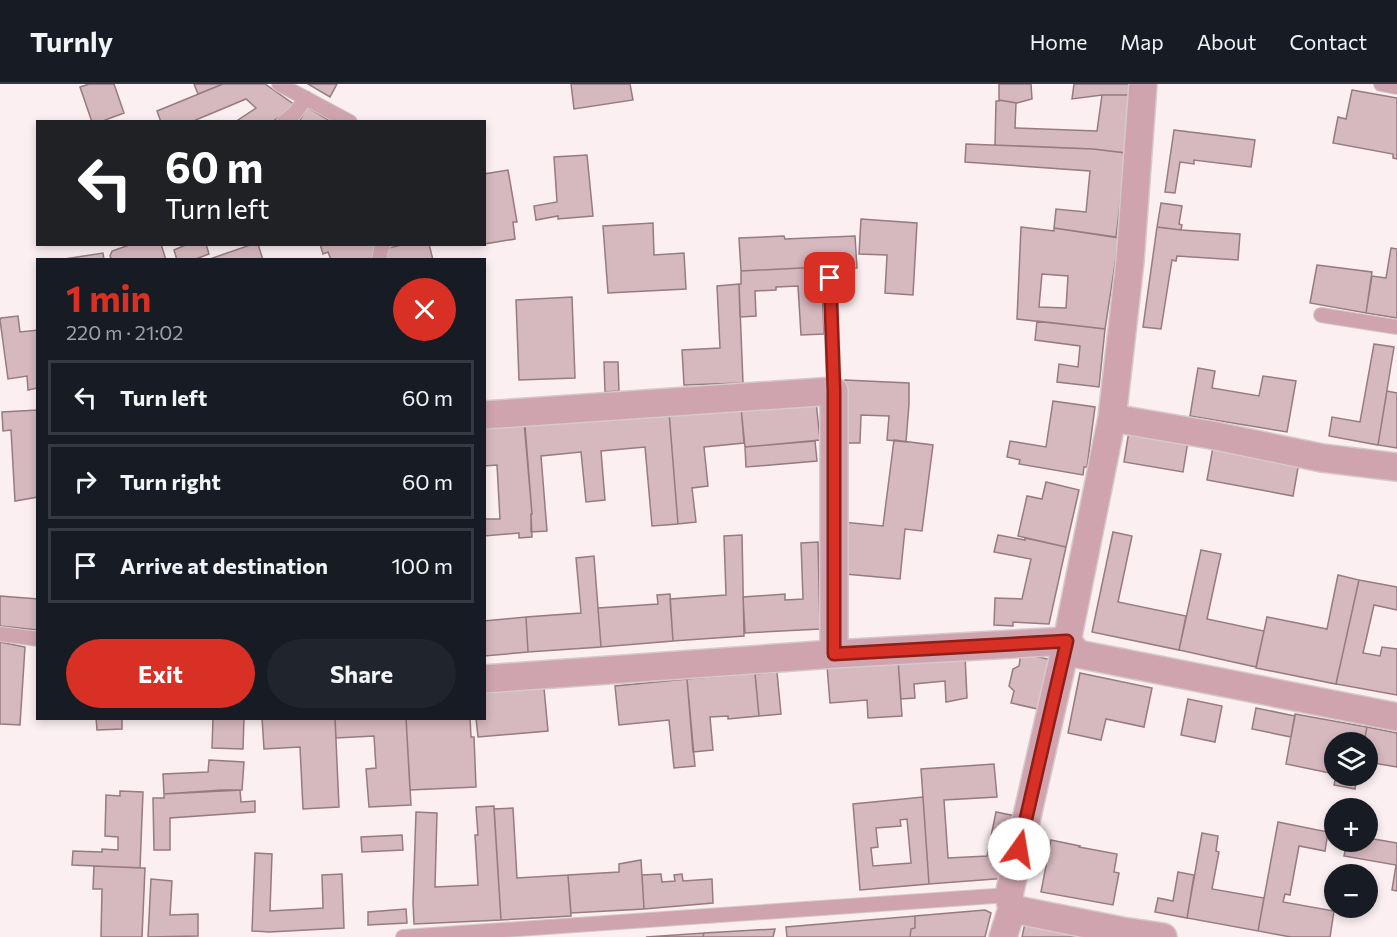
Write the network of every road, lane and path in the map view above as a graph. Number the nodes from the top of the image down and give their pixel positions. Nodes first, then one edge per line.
1 (279, 84) edge
2 (1143, 84) edge
3 (1382, 84) edge
4 (1397, 87) edge
5 (306, 98) junction
6 (286, 120) edge
7 (346, 120) edge
8 (830, 278) dead end
9 (1321, 315) dead end
10 (1397, 327) edge
11 (834, 391) junction
12 (486, 415) edge
13 (1112, 418) junction
14 (1397, 467) edge
15 (0, 634) edge
16 (36, 639) edge
17 (1067, 641) junction
18 (834, 654) junction
19 (486, 679) edge
20 (1397, 717) edge
21 (1010, 902) junction
22 (403, 937) edge
23 (1003, 937) edge
24 (1162, 937) edge

1 - 5 lane
2 - 13 street
3 - 4 lane
5 - 6 lane
5 - 7 lane
8 - 11 lane
9 - 10 lane
11 - 12 street
11 - 18 street
13 - 14 street
13 - 17 street
15 - 16 lane
17 - 18 street
17 - 20 street
17 - 21 street
18 - 19 street
21 - 22 lane
21 - 23 street
21 - 24 street

